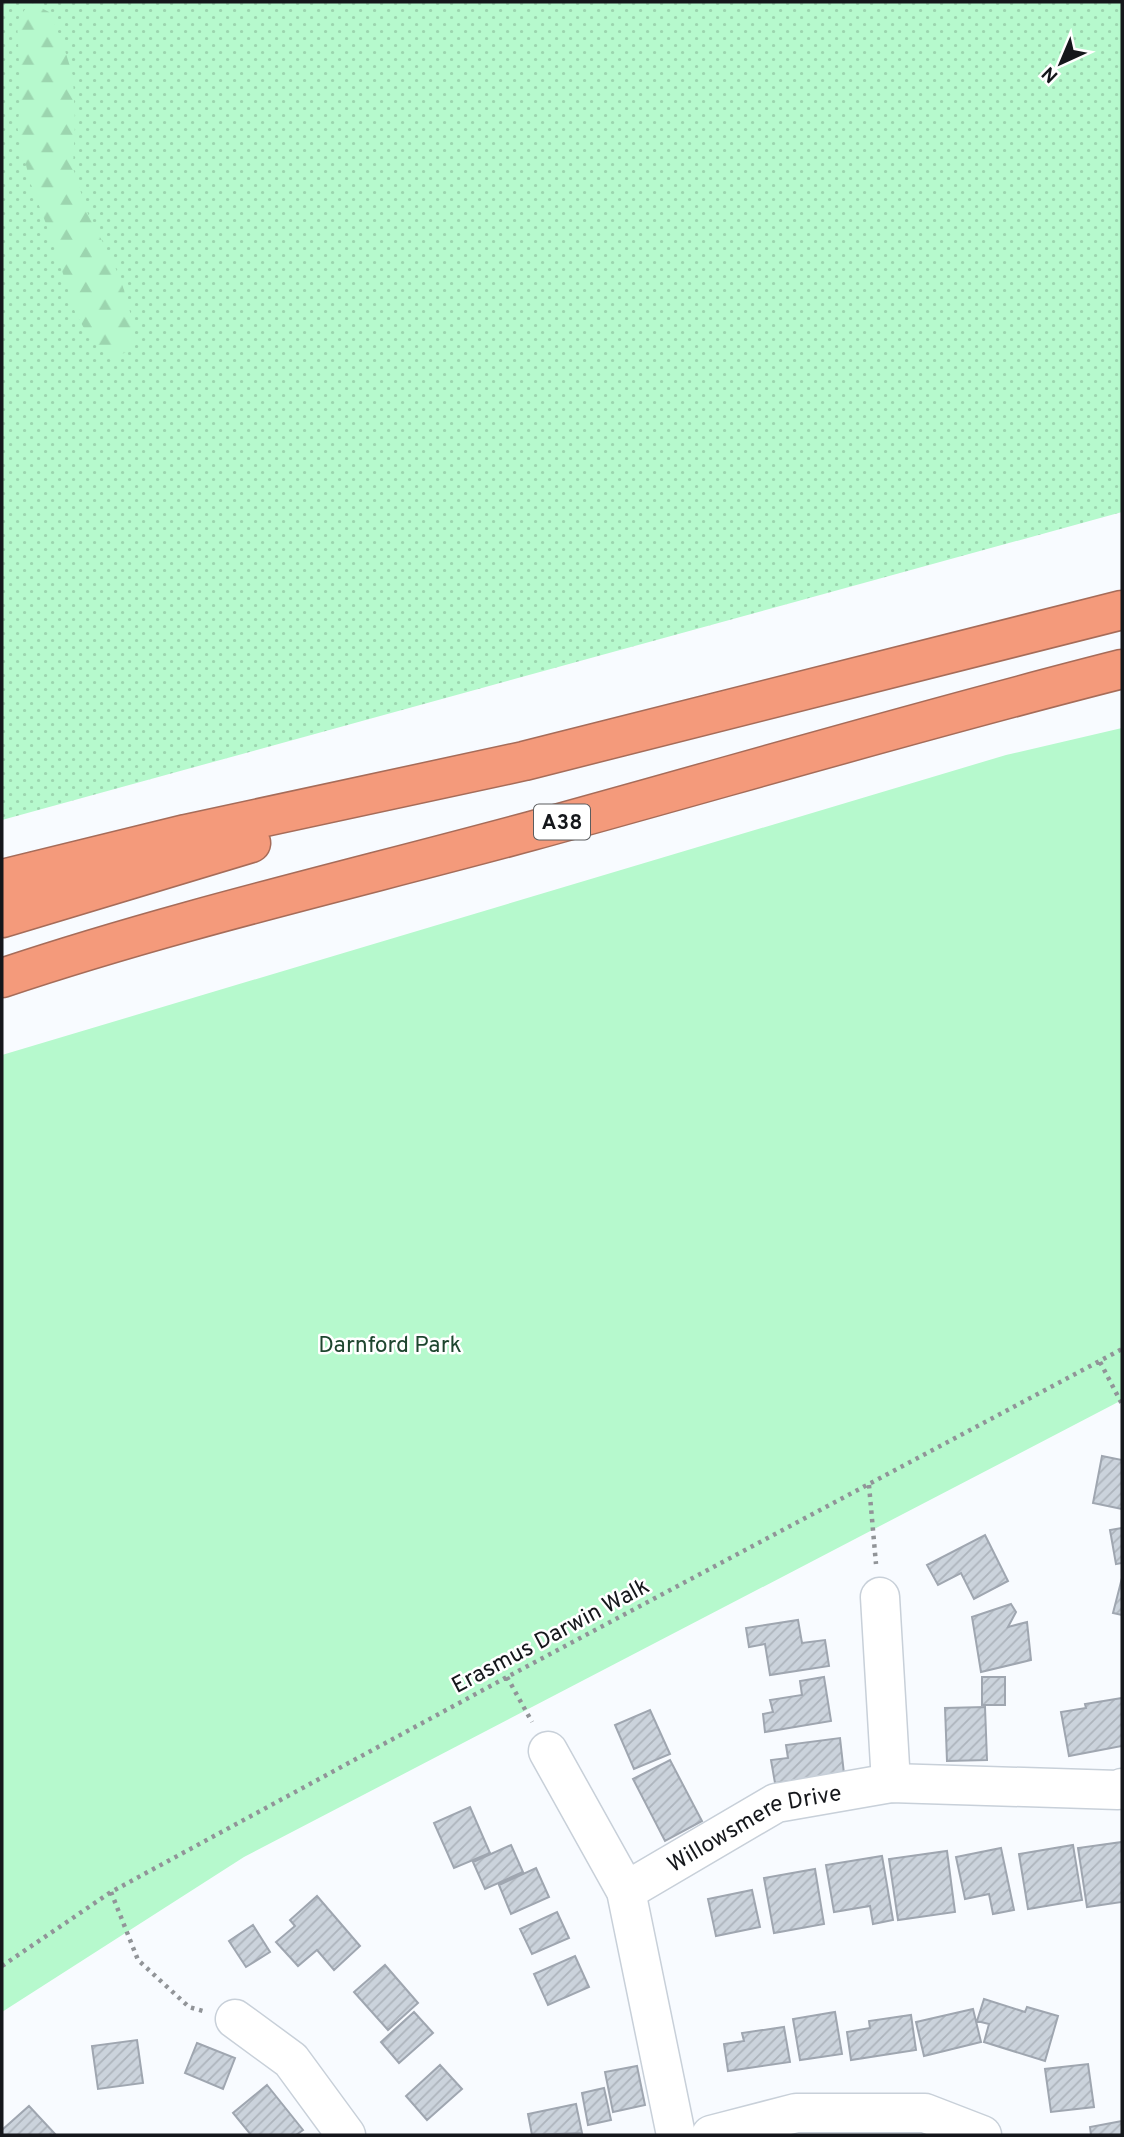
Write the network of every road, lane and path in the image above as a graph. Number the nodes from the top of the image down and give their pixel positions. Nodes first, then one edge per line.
1 (1122, 610) edge
2 (1122, 669) edge
3 (524, 761) junction
4 (2, 879) edge
5 (2, 918) edge
6 (2, 978) edge
7 (1122, 1349) edge
8 (1100, 1362) junction
9 (1122, 1404) edge
10 (869, 1485) junction
11 (880, 1597) joint
12 (507, 1677) junction
13 (548, 1751) joint
14 (891, 1783) junction
15 (1122, 1788) edge
16 (626, 1891) junction
17 (111, 1892) junction
18 (2, 1966) edge
19 (235, 2019) joint
20 (346, 2135) edge
21 (676, 2135) edge
22 (711, 2135) edge
23 (982, 2135) edge

1 - 3 highway
2 - 6 highway, A38
3 - 4 highway
3 - 5 highway
7 - 8 path, Erasmus Darwin Walk
8 - 9 path
8 - 10 path, Erasmus Darwin Walk
10 - 11 path
10 - 12 path, Erasmus Darwin Walk
11 - 14 street
12 - 13 path
12 - 17 path, Erasmus Darwin Walk
13 - 16 street
14 - 15 street, Willowsmere Drive
14 - 16 street, Willowsmere Drive
16 - 21 street
17 - 18 path, Erasmus Darwin Walk
17 - 19 path
19 - 20 street
22 - 23 street

